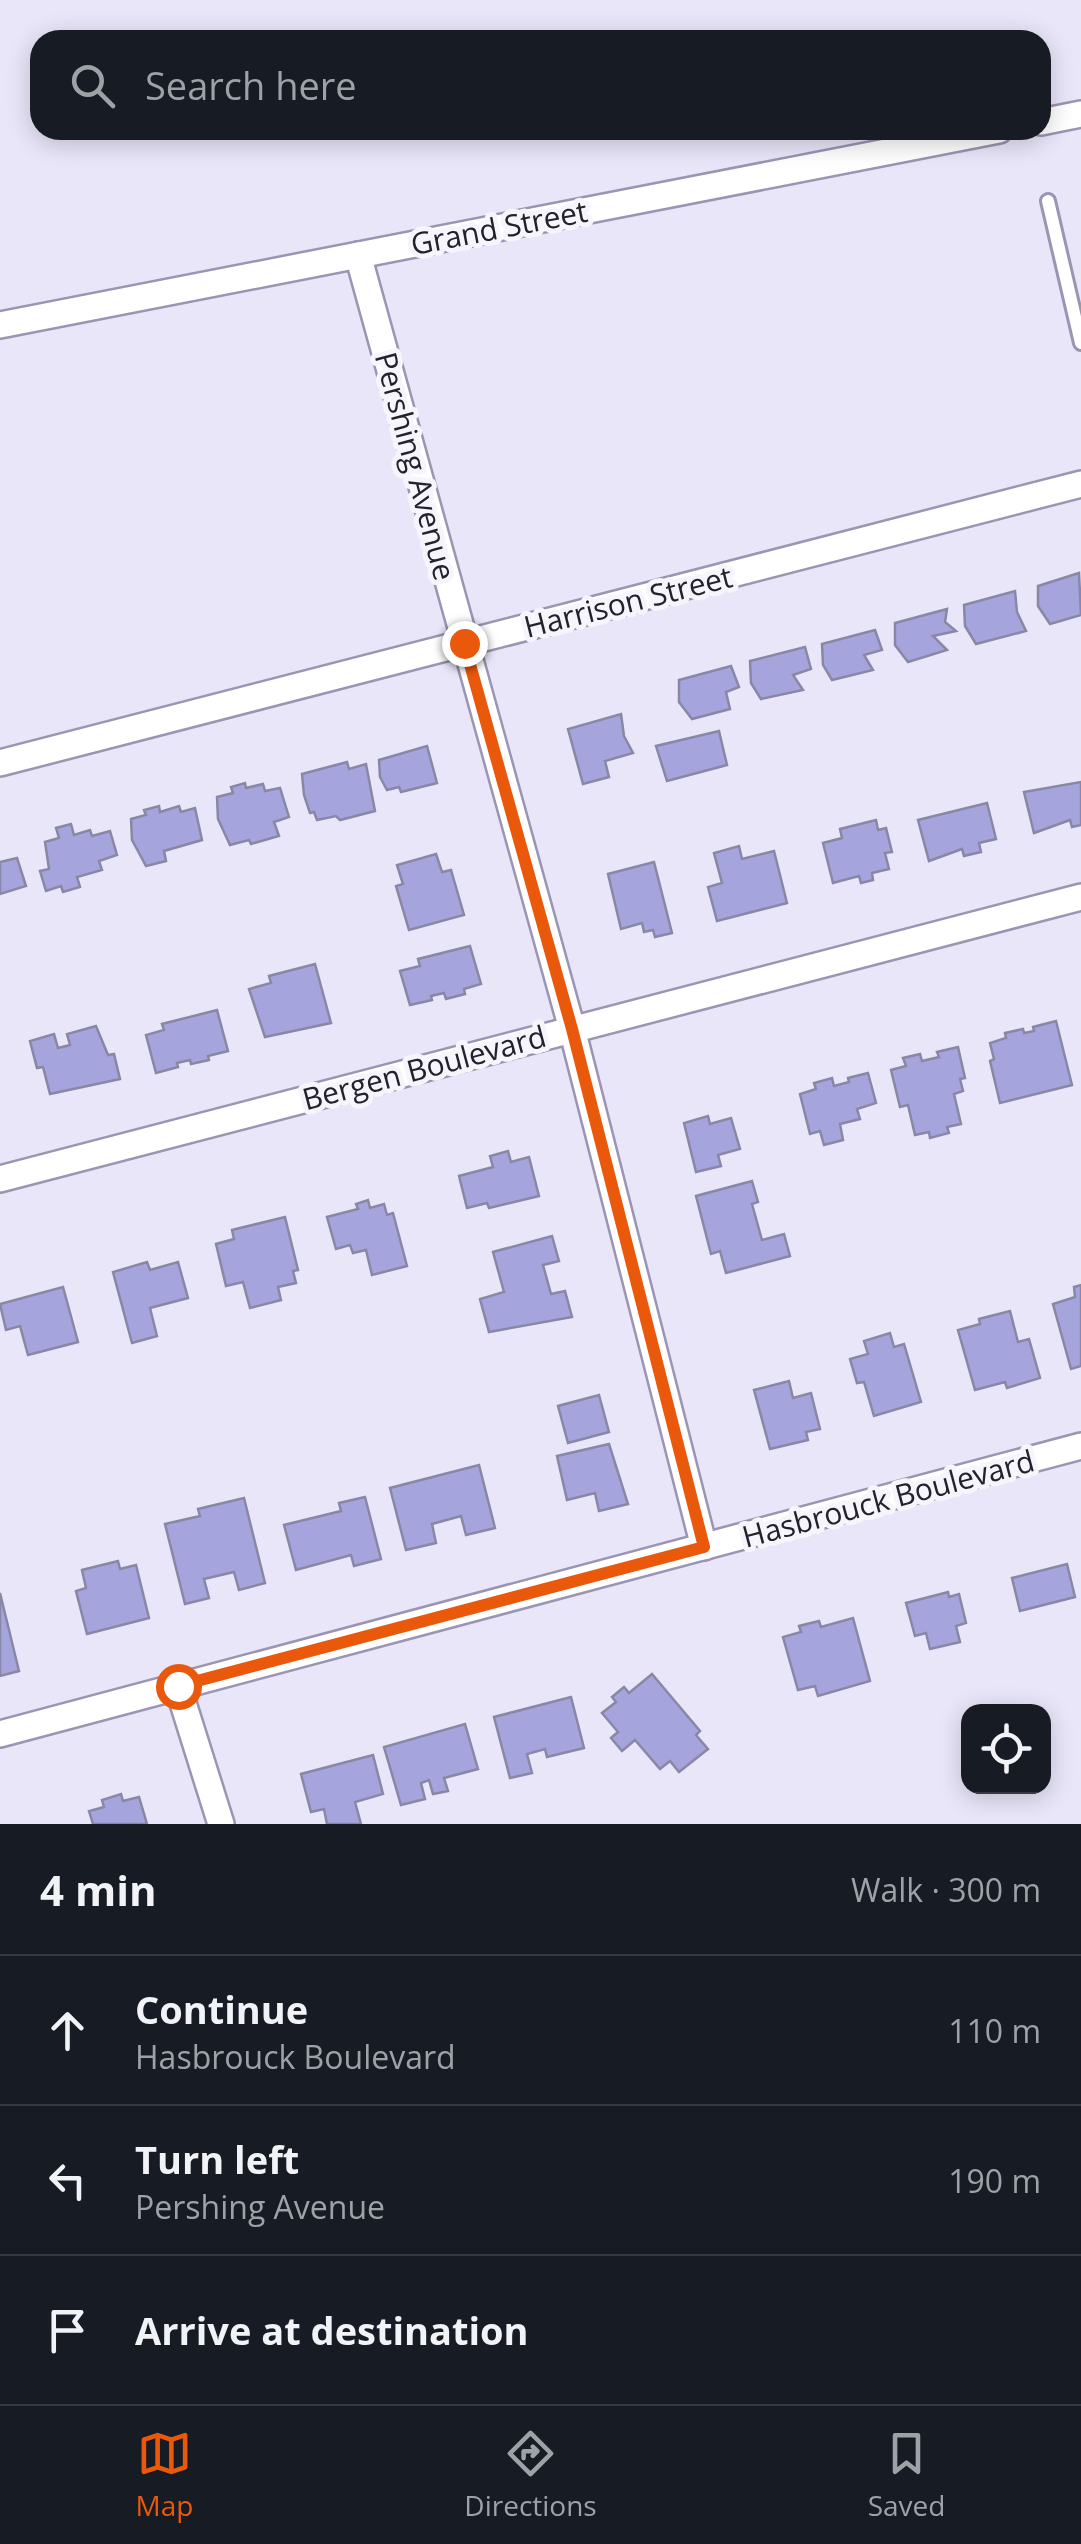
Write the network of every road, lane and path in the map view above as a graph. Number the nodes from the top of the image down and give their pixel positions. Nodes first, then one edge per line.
1 (1081, 114) edge
2 (1051, 120) edge
3 (947, 140) edge
4 (1048, 201) dead end
5 (358, 255) junction
6 (0, 325) edge
7 (1081, 343) edge
8 (1081, 484) edge
9 (464, 643) junction
10 (0, 763) edge
11 (1081, 897) edge
12 (572, 1029) junction
13 (0, 1179) edge
14 (1081, 1446) edge
15 (704, 1547) junction
16 (178, 1686) junction
17 (0, 1734) edge
18 (221, 1824) edge

1 - 2 street
3 - 5 street, Grand Street
4 - 7 lane
5 - 6 street, Grand Street
5 - 9 street, Pershing Avenue
8 - 9 street, Harrison Street
9 - 10 street, Harrison Street
9 - 12 street, Pershing Avenue
11 - 12 street, Bergen Boulevard
12 - 13 street, Bergen Boulevard
12 - 15 street, Pershing Avenue
14 - 15 street, Hasbrouck Boulevard
15 - 16 street, Hasbrouck Boulevard
16 - 17 street, Hasbrouck Boulevard
16 - 18 street

